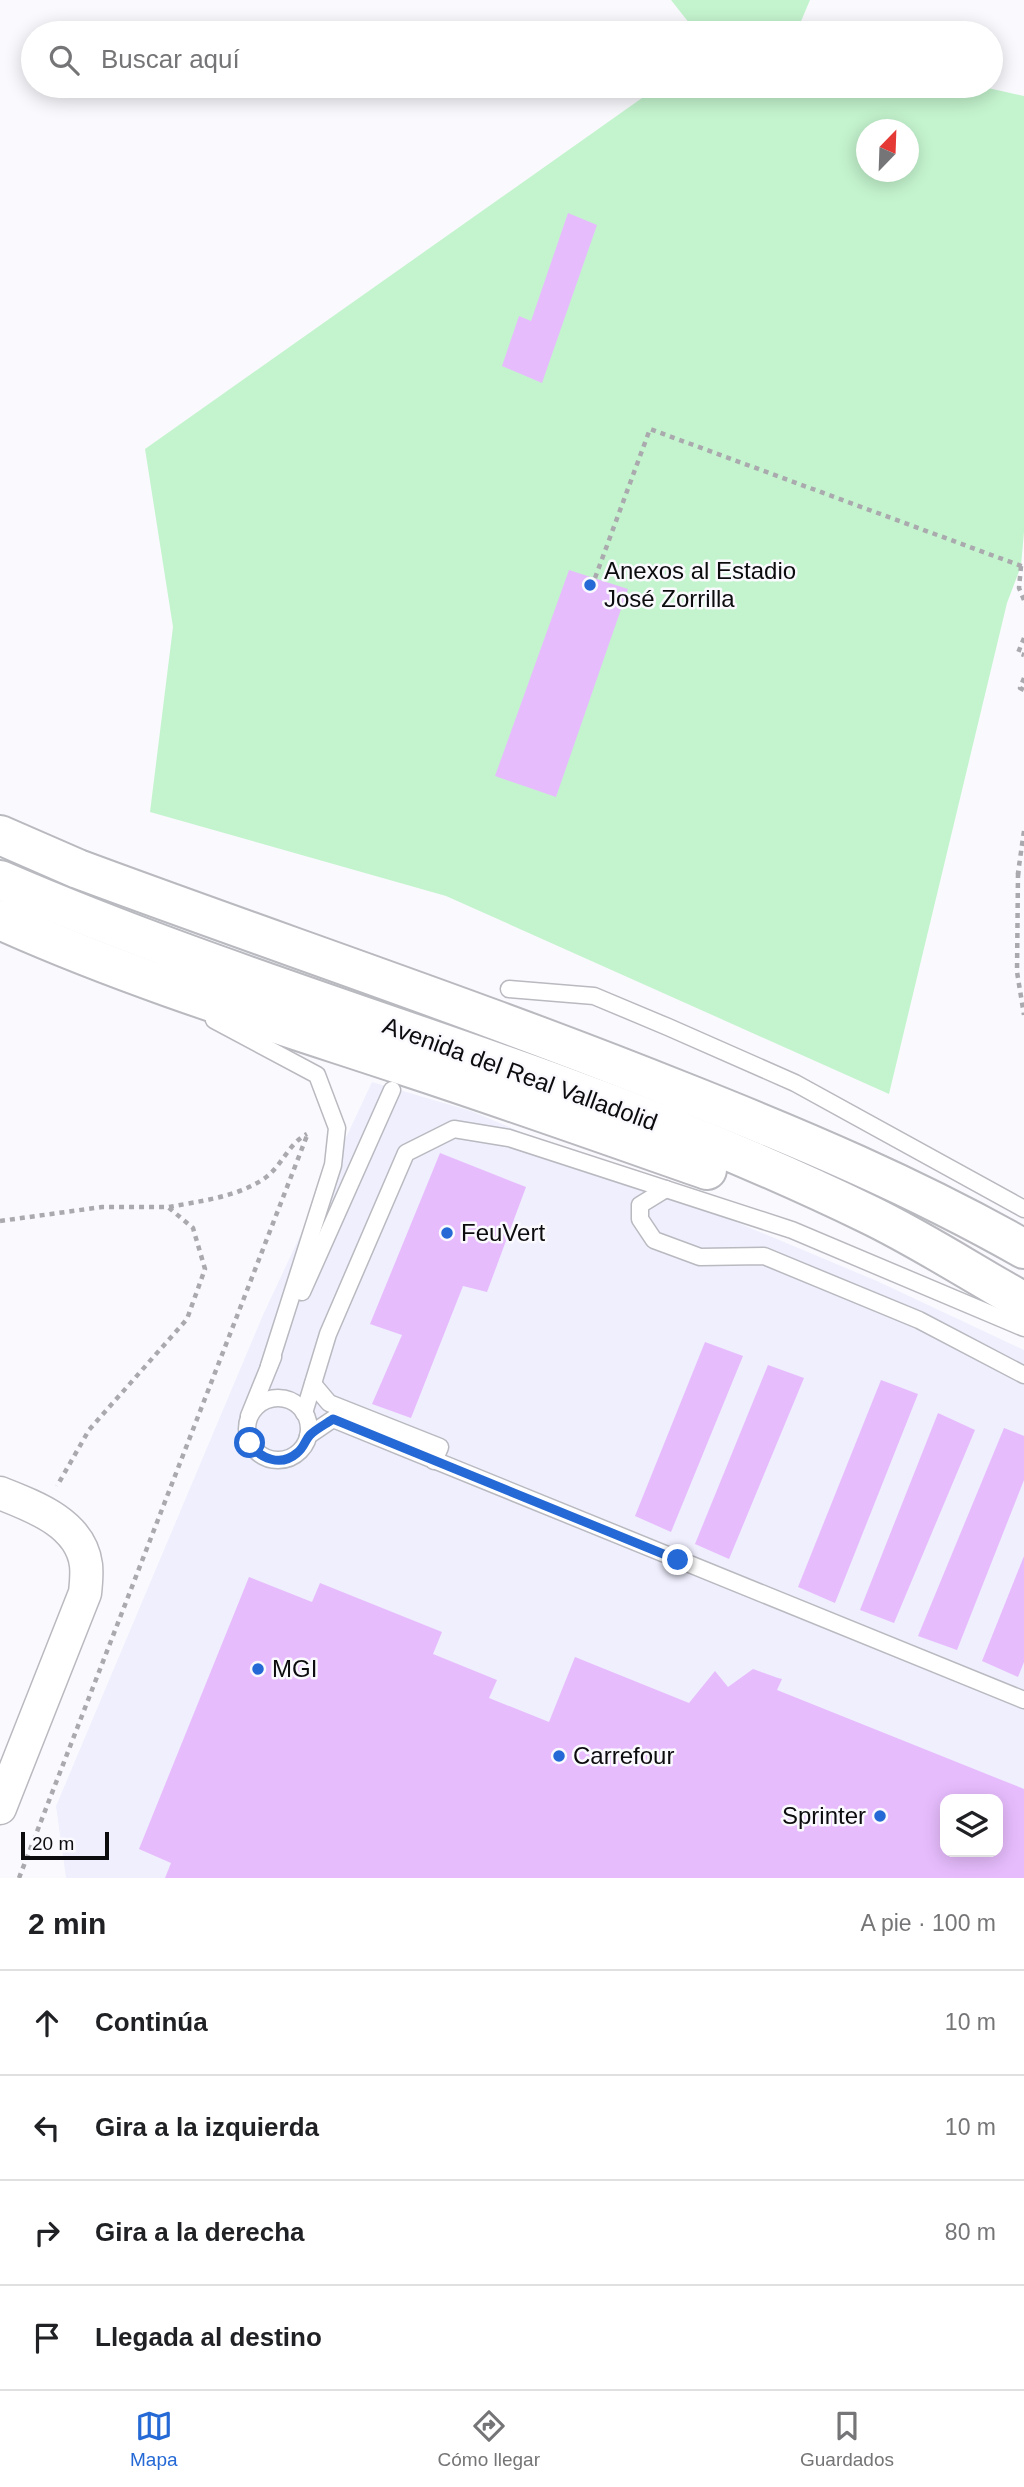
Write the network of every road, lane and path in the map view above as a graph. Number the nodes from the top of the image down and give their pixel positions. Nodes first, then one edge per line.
1 (1022, 567) edge
2 (595, 578) dead end
3 (1024, 600) edge
4 (1024, 638) edge
5 (1024, 655) edge
6 (1024, 678) edge
7 (1024, 690) edge
8 (1024, 831) edge
9 (0, 835) edge
10 (1021, 873) edge
11 (0, 880) edge
12 (0, 920) edge
13 (54, 944) junction
14 (509, 989) dead end
15 (1024, 1015) edge
16 (392, 1090) dead end
17 (333, 1119) junction
18 (308, 1133) junction
19 (666, 1189) junction
20 (168, 1207) junction
21 (1024, 1209) edge
22 (0, 1221) edge
23 (1024, 1249) edge
24 (974, 1273) junction
25 (1024, 1302) edge
26 (1024, 1328) edge
27 (270, 1366) junction
28 (1024, 1375) edge
29 (313, 1384) junction
30 (304, 1413) junction
31 (249, 1416) junction
32 (308, 1436) junction
33 (437, 1454) junction
34 (0, 1493) edge
35 (43, 1510) junction
36 (1024, 1700) edge
37 (0, 1808) edge
38 (19, 1878) edge

1 - 2 path
1 - 3 path
4 - 5 path
6 - 7 path
8 - 10 path
9 - 23 highway, Avenida del Real Valladolid
10 - 15 path
11 - 24 highway, Avenida del Real Valladolid
12 - 13 highway
13 - 17 lane
13 - 24 highway
14 - 21 lane
16 - 27 lane
17 - 18 path
17 - 27 lane
18 - 20 path
18 - 38 path
19 - 26 lane
19 - 28 lane
19 - 29 lane
20 - 22 path
20 - 35 path
24 - 25 highway, Avenida del Real Valladolid
27 - 31 lane
29 - 30 lane
29 - 33 lane
30 - 31 lane
30 - 32 lane
31 - 32 lane
32 - 33 lane
33 - 36 lane
34 - 35 street
35 - 37 street

